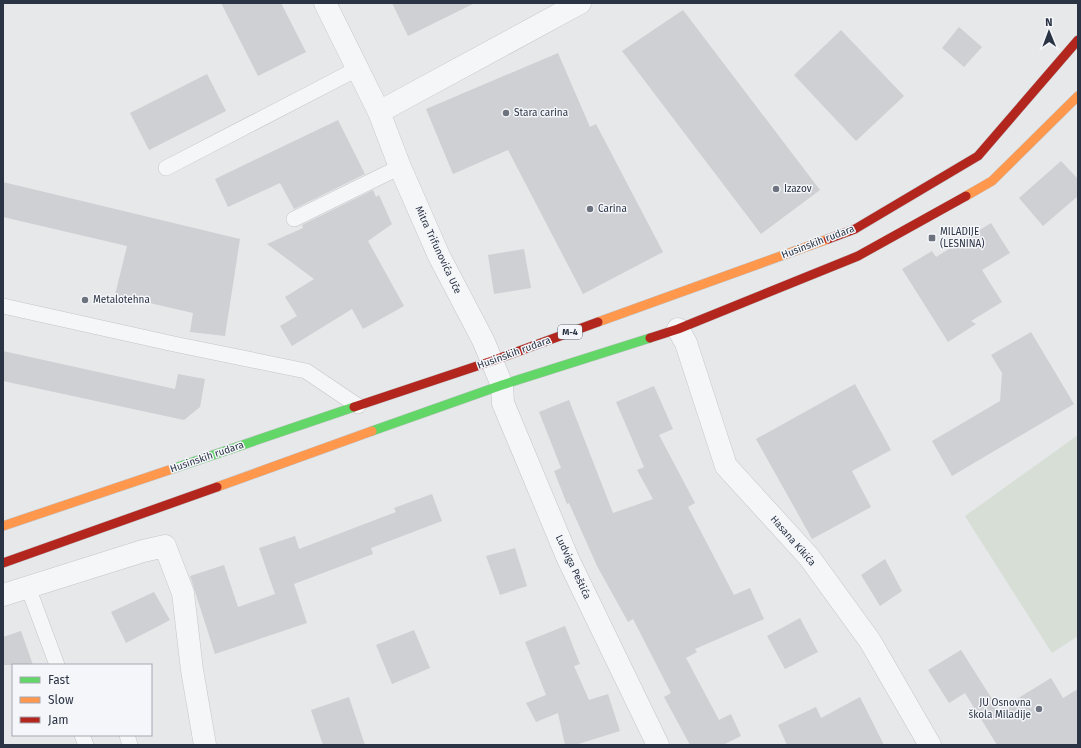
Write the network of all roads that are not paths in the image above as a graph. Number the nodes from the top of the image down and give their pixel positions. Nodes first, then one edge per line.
1 (325, 3) edge
2 (580, 3) edge
3 (1078, 40) edge
4 (357, 69) junction
5 (1078, 96) edge
6 (379, 112) junction
7 (400, 167) junction
8 (166, 168) dead end
9 (294, 219) dead end
10 (3, 306) edge
11 (678, 329) junction
12 (492, 361) junction
13 (502, 385) junction
14 (358, 406) junction
15 (3, 526) edge
16 (3, 563) edge
17 (28, 587) junction
18 (3, 595) edge
19 (57, 664) edge
20 (205, 745) edge
21 (658, 745) edge
22 (930, 745) edge

1 - 4 street, Mitra Trifunovića Uče
2 - 6 street
3 - 12 main road, Husinskih rudara / M-4
4 - 6 street, Mitra Trifunovića Uče
4 - 8 lane
5 - 11 main road
6 - 7 street, Mitra Trifunovića Uče
7 - 9 lane
7 - 12 street, Mitra Trifunovića Uče
10 - 14 lane
11 - 13 main road
11 - 22 street, Hasana Kikića
12 - 13 street, Mitra Trifunovića Uče
12 - 14 main road, Husinskih rudara / M-4
13 - 16 main road
13 - 21 street, Ludviga Peštića
14 - 15 main road, Husinskih rudara / M-4
17 - 18 street
17 - 19 lane
17 - 20 street

